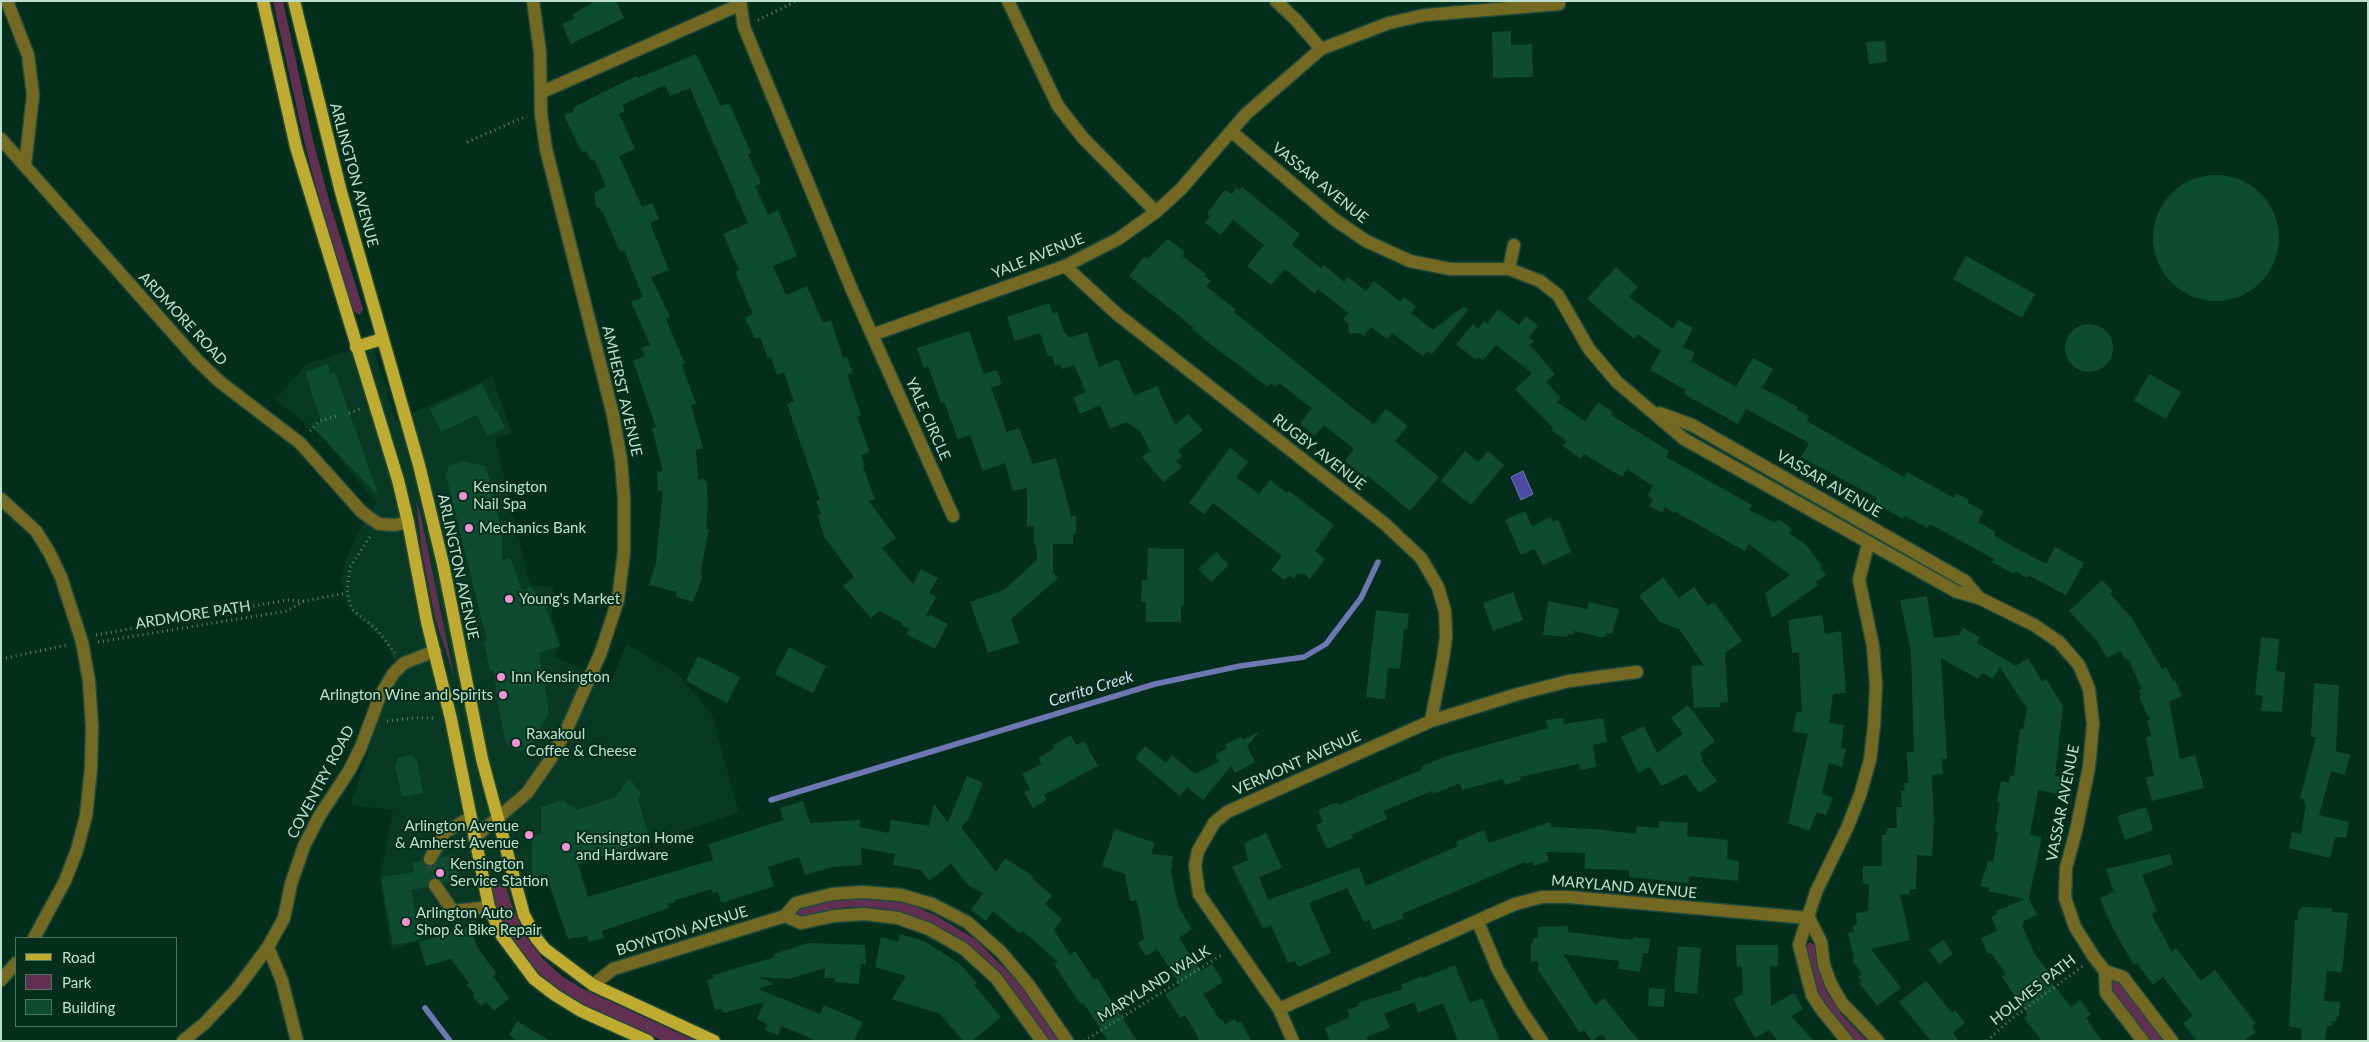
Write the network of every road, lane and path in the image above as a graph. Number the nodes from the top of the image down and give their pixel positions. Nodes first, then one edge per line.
1 (7, 1) edge
2 (263, 1) edge
3 (294, 1) edge
4 (533, 1) edge
5 (796, 1) edge
6 (1008, 1) edge
7 (1276, 1) edge
8 (739, 3) edge
9 (1559, 4) dead end
10 (744, 27) junction
11 (1321, 49) junction
12 (542, 92) junction
13 (541, 109) junction
14 (1232, 132) junction
15 (1, 140) edge
16 (467, 142) dead end
17 (25, 166) junction
18 (1156, 212) junction
19 (1514, 245) dead end
20 (1065, 266) junction
21 (1509, 269) junction
22 (872, 335) junction
23 (382, 339) junction
24 (356, 347) junction
25 (1654, 412) junction
26 (338, 416) dead end
27 (300, 443) junction
28 (1, 499) edge
29 (953, 516) dead end
30 (408, 522) junction
31 (379, 524) junction
32 (1868, 544) junction
33 (347, 593) junction
34 (1979, 598) junction
35 (304, 601) junction
36 (82, 642) junction
37 (435, 651) junction
38 (1, 659) edge
39 (404, 663) junction
40 (1637, 672) dead end
41 (451, 719) junction
42 (1431, 722) junction
43 (369, 724) junction
44 (470, 818) junction
45 (497, 820) junction
46 (474, 838) junction
47 (430, 859) tunnel mouth
48 (435, 885) tunnel mouth
49 (489, 907) junction
50 (785, 916) junction
51 (1809, 918) junction
52 (1478, 922) junction
53 (35, 937) edge
54 (1237, 946) junction
55 (268, 947) junction
56 (2094, 957) junction
57 (15, 964) edge
58 (2105, 971) junction
59 (1, 980) edge
60 (593, 985) junction
61 (1279, 1009) junction
62 (183, 1041) edge
63 (297, 1041) edge
64 (648, 1041) edge
65 (714, 1041) edge
66 (1042, 1041) edge
67 (1067, 1041) edge
68 (1084, 1041) edge
69 (1293, 1041) edge
70 (1542, 1041) edge
71 (1847, 1041) edge
72 (1878, 1041) edge
73 (1987, 1041) edge
74 (2143, 1041) edge
75 (2172, 1041) edge

1 - 17 street
2 - 24 main road
3 - 23 main road, ARLINGTON AVENUE
4 - 12 street, AMHERST AVENUE
5 - 10 path
6 - 18 street
7 - 11 street
8 - 10 street
8 - 12 street
9 - 11 street, YALE AVENUE
10 - 22 street
11 - 14 street, YALE AVENUE
12 - 13 street, AMHERST AVENUE
13 - 16 path
13 - 45 street, AMHERST AVENUE
14 - 18 street, YALE AVENUE
14 - 21 street, VASSAR AVENUE
15 - 17 street, ARDMORE ROAD
17 - 27 street, ARDMORE ROAD
18 - 20 street, YALE AVENUE
19 - 21 street
20 - 22 street, YALE AVENUE
20 - 42 street, RUGBY AVENUE
21 - 25 street, VASSAR AVENUE
22 - 29 street, YALE CIRCLE
23 - 24 main road
23 - 45 main road, ARLINGTON AVENUE
24 - 30 main road
25 - 32 street, VASSAR AVENUE
25 - 34 street, VASSAR AVENUE
26 - 27 path
27 - 31 street, ARDMORE ROAD
28 - 36 street
30 - 31 street
30 - 37 main road
31 - 33 path
32 - 34 street, VASSAR AVENUE
32 - 51 street
33 - 35 path, ARDMORE PATH
33 - 39 path
34 - 56 street, VASSAR AVENUE
35 - 36 path, ARDMORE PATH
35 - 36 path, ARDMORE PATH
36 - 38 path, ARDMORE PATH
36 - 53 street
37 - 39 street
37 - 41 main road
39 - 43 street, COVENTRY ROAD
40 - 42 street, VERMONT AVENUE
41 - 43 path
41 - 44 main road
42 - 54 street, VERMONT AVENUE
43 - 55 street, COVENTRY ROAD
44 - 46 main road
44 - 47 street
45 - 46 street, AMHERST AVENUE
45 - 60 main road, ARLINGTON AVENUE
46 - 49 main road
48 - 49 street
49 - 64 main road
50 - 60 street, BOYNTON AVENUE
50 - 66 street
50 - 67 street, BOYNTON AVENUE
51 - 52 street, MARYLAND AVENUE
51 - 71 street
51 - 72 street
52 - 61 street, MARYLAND AVENUE
52 - 70 street
54 - 61 street, VERMONT AVENUE
54 - 68 path, MARYLAND WALK
55 - 62 street, COVENTRY ROAD
55 - 63 street
56 - 58 street, VASSAR AVENUE
56 - 73 path, HOLMES PATH
57 - 59 street
58 - 74 street
58 - 75 street, VASSAR AVENUE
60 - 65 main road, ARLINGTON AVENUE
61 - 69 street, VERMONT AVENUE

